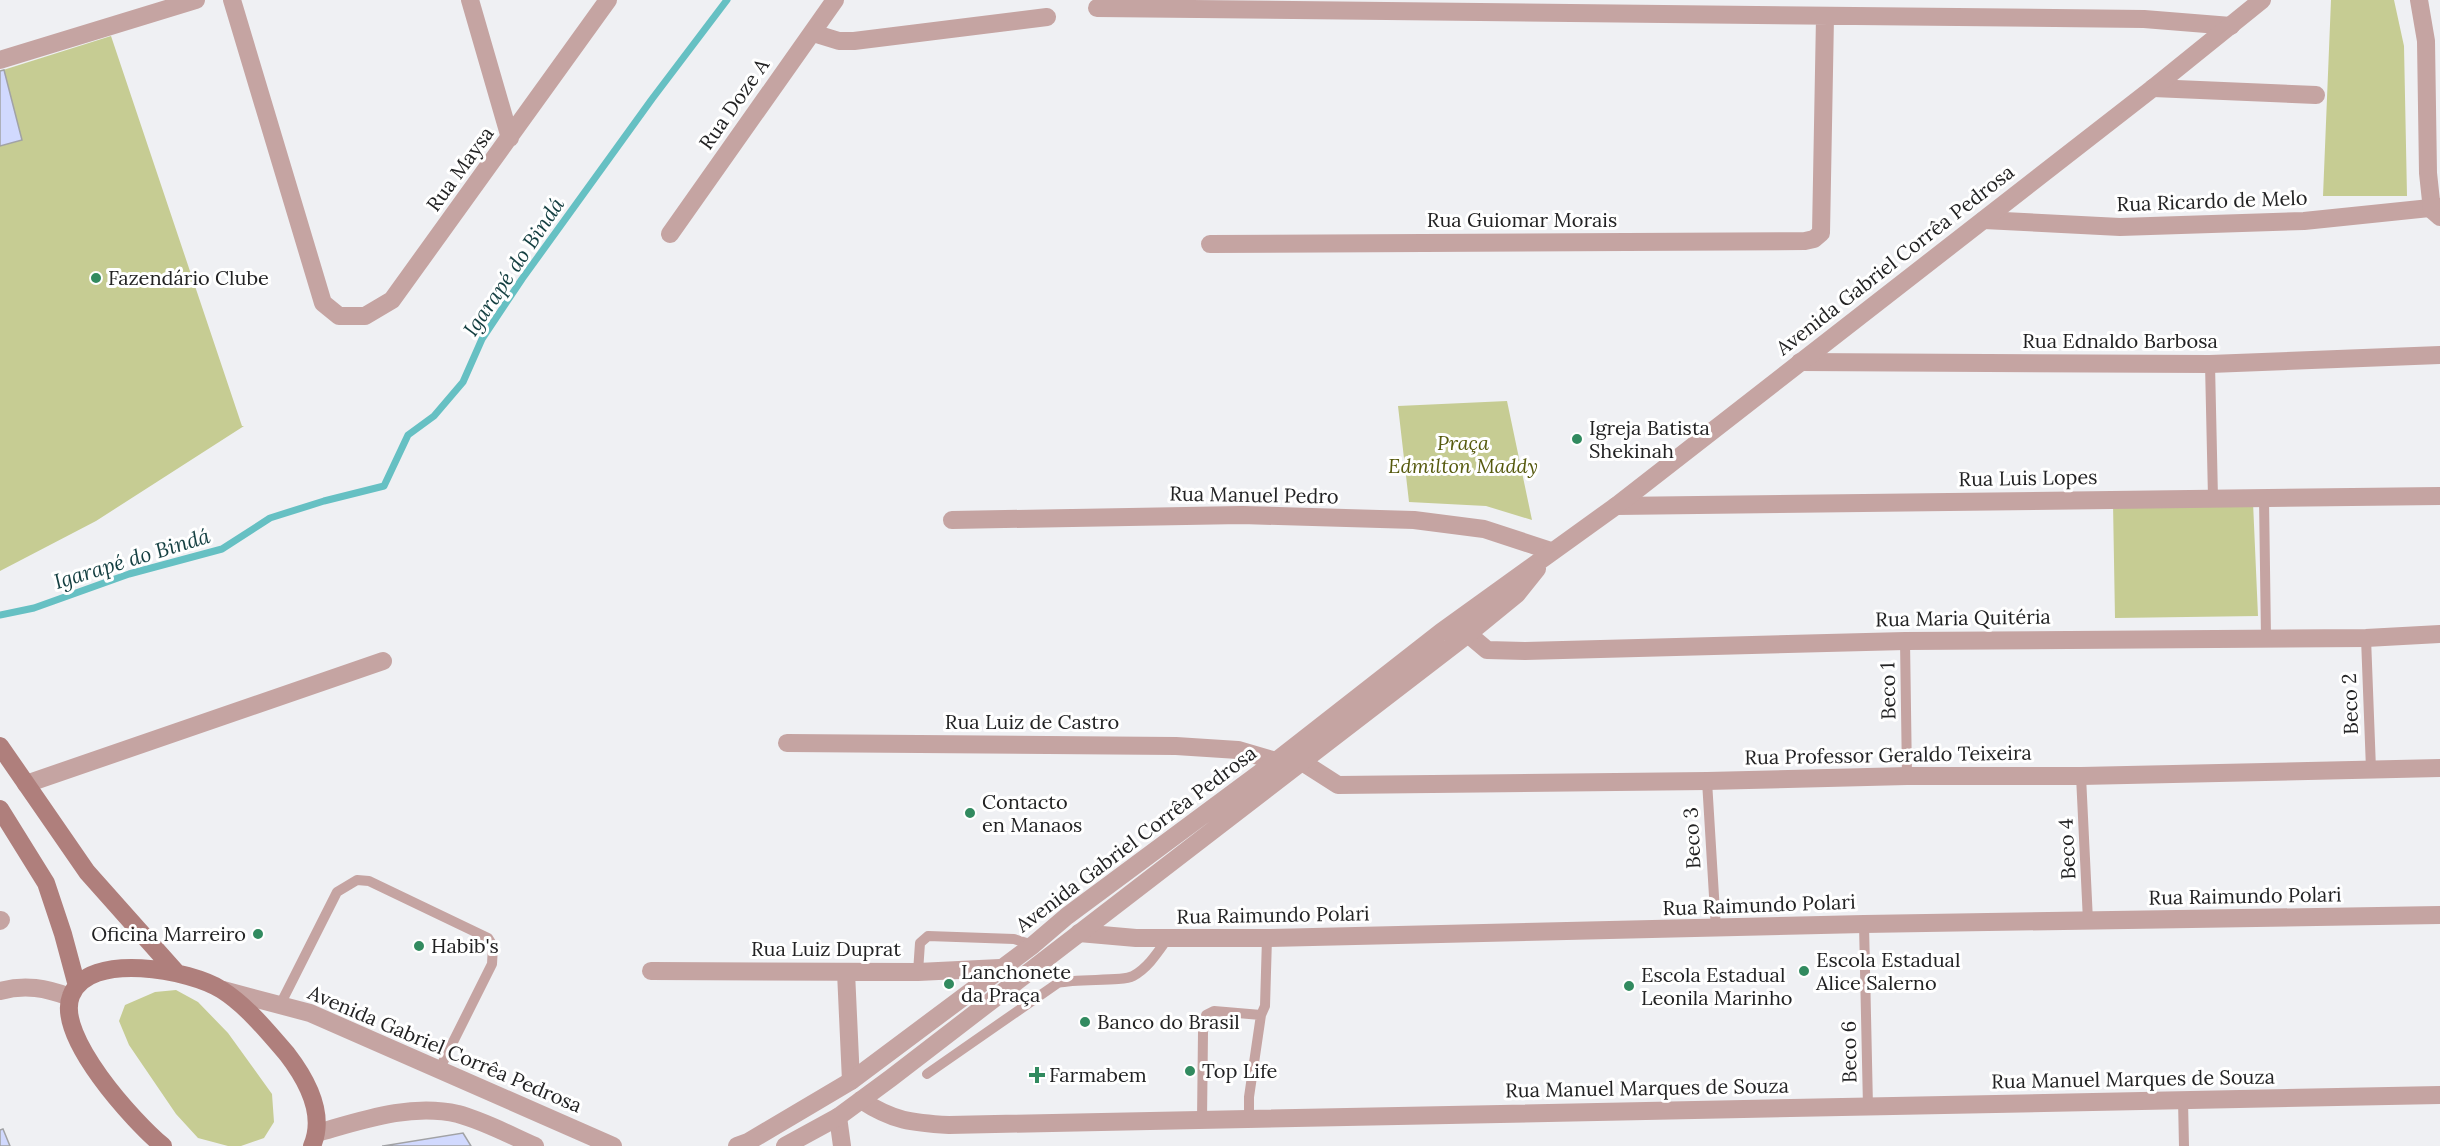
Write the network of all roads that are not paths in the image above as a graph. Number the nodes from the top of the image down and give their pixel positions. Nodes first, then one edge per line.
1 (232, 0) edge
2 (470, 0) edge
3 (608, 0) edge
4 (835, 0) edge
5 (2262, 0) edge
6 (2419, 0) edge
7 (185, 2) edge
8 (1097, 8) dead end
9 (1868, 8) edge
10 (1047, 17) dead end
11 (1825, 17) junction
12 (2231, 26) junction
13 (813, 33) junction
14 (0, 60) edge
15 (2153, 88) junction
16 (2316, 95) dead end
17 (510, 138) junction
18 (2437, 212) edge
19 (1984, 220) junction
20 (670, 234) dead end
21 (1210, 244) dead end
22 (2440, 355) edge
23 (1800, 362) junction
24 (2210, 364) junction
25 (2440, 496) edge
26 (2212, 498) junction
27 (2264, 499) junction
28 (1616, 506) junction
29 (952, 520) dead end
30 (1551, 551) junction
31 (1468, 634) junction
32 (2440, 634) edge
33 (2266, 637) junction
34 (2366, 638) junction
35 (1905, 641) junction
36 (383, 661) dead end
37 (787, 743) dead end
38 (0, 746) edge
39 (1276, 761) junction
40 (1302, 762) junction
41 (2440, 768) edge
42 (2371, 769) junction
43 (1908, 776) junction
44 (2081, 776) junction
45 (1707, 781) junction
46 (27, 784) junction
47 (0, 809) edge
48 (2440, 915) edge
49 (2088, 921) junction
50 (1864, 924) junction
51 (1716, 929) junction
52 (1079, 933) junction
53 (1168, 938) junction
54 (1267, 938) junction
55 (1033, 945) junction
56 (1000, 968) junction
57 (651, 971) dead end
58 (176, 972) junction
59 (846, 972) junction
60 (918, 972) junction
61 (222, 990) junction
62 (0, 991) edge
63 (73, 991) junction
64 (280, 1005) junction
65 (1261, 1016) junction
66 (439, 1070) junction
67 (927, 1074) dead end
68 (851, 1081) junction
69 (2440, 1095) edge
70 (861, 1100) junction
71 (2183, 1100) junction
72 (1868, 1107) junction
73 (838, 1116) junction
74 (1250, 1119) junction
75 (1202, 1120) junction
76 (315, 1140) edge
77 (163, 1146) edge
78 (535, 1146) edge
79 (613, 1146) edge
80 (737, 1146) edge
81 (785, 1146) edge
82 (842, 1146) edge
83 (2184, 1146) edge

1 - 17 street, Rua Maysa
2 - 17 street
3 - 17 street, Rua Maysa
4 - 13 street, Rua Doze A
5 - 12 street, Avenida Gabriel Corrêa Pedrosa
6 - 18 street
7 - 14 street
8 - 11 street
9 - 11 street
9 - 12 street
10 - 13 street
11 - 21 street, Rua Guiomar Morais
12 - 15 street, Avenida Gabriel Corrêa Pedrosa
13 - 20 street, Rua Doze A
15 - 16 street
15 - 19 street, Avenida Gabriel Corrêa Pedrosa
18 - 19 street, Rua Ricardo de Melo
19 - 23 street, Avenida Gabriel Corrêa Pedrosa
22 - 24 street, Rua Ednaldo Barbosa
23 - 24 street, Rua Ednaldo Barbosa
23 - 28 street, Avenida Gabriel Corrêa Pedrosa
24 - 26 lane
25 - 27 street, Rua Luis Lopes
26 - 27 street, Rua Luis Lopes
26 - 28 street, Rua Luis Lopes
27 - 33 lane
28 - 30 street, Avenida Gabriel Corrêa Pedrosa
29 - 30 street, Rua Manuel Pedro
30 - 31 street, Avenida Gabriel Corrêa Pedrosa
30 - 39 street, Avenida Gabriel Corrêa Pedrosa
31 - 35 street, Rua Maria Quitéria
31 - 40 street, Avenida Gabriel Corrêa Pedrosa
32 - 34 street, Rua Maria Quitéria
33 - 34 street, Rua Maria Quitéria
33 - 35 street, Rua Maria Quitéria
34 - 42 lane, Beco 2
35 - 43 lane, Beco 1
36 - 46 street
37 - 39 street, Rua Luiz de Castro
38 - 46 main road
39 - 55 street, Avenida Gabriel Corrêa Pedrosa
40 - 45 street, Rua Professor Geraldo Teixeira
40 - 52 street, Avenida Gabriel Corrêa Pedrosa
41 - 42 street, Rua Professor Geraldo Teixeira
42 - 44 street, Rua Professor Geraldo Teixeira
43 - 44 street, Rua Professor Geraldo Teixeira
43 - 45 street, Rua Professor Geraldo Teixeira
44 - 49 lane, Beco 4
45 - 51 lane, Beco 3
46 - 58 main road
47 - 63 main road
48 - 49 street, Rua Raimundo Polari
49 - 50 street, Rua Raimundo Polari
50 - 51 street, Rua Raimundo Polari
50 - 72 lane, Beco 6
51 - 54 street, Rua Raimundo Polari
52 - 53 street, Rua Raimundo Polari
52 - 70 street, Avenida Gabriel Corrêa Pedrosa
53 - 54 street, Rua Raimundo Polari
53 - 67 lane
54 - 65 lane
55 - 56 street, Avenida Gabriel Corrêa Pedrosa
55 - 60 lane
56 - 60 street, Rua Luiz Duprat
56 - 68 street, Avenida Gabriel Corrêa Pedrosa
57 - 59 street, Rua Luiz Duprat
58 - 61 main road
58 - 63 main road
59 - 60 street, Rua Luiz Duprat
59 - 68 street
61 - 64 street, Avenida Gabriel Corrêa Pedrosa
61 - 76 main road
62 - 63 street
63 - 77 main road
64 - 66 street, Avenida Gabriel Corrêa Pedrosa
64 - 66 lane
65 - 74 lane
65 - 75 lane
66 - 79 street, Avenida Gabriel Corrêa Pedrosa
68 - 80 street, Avenida Gabriel Corrêa Pedrosa
69 - 71 street, Rua Manuel Marques de Souza
70 - 73 street, Avenida Gabriel Corrêa Pedrosa
70 - 75 street, Rua Manuel Marques de Souza
71 - 72 street, Rua Manuel Marques de Souza
71 - 83 lane
72 - 74 street, Rua Manuel Marques de Souza
73 - 81 street, Avenida Gabriel Corrêa Pedrosa
73 - 82 street
74 - 75 street, Rua Manuel Marques de Souza
76 - 78 street

